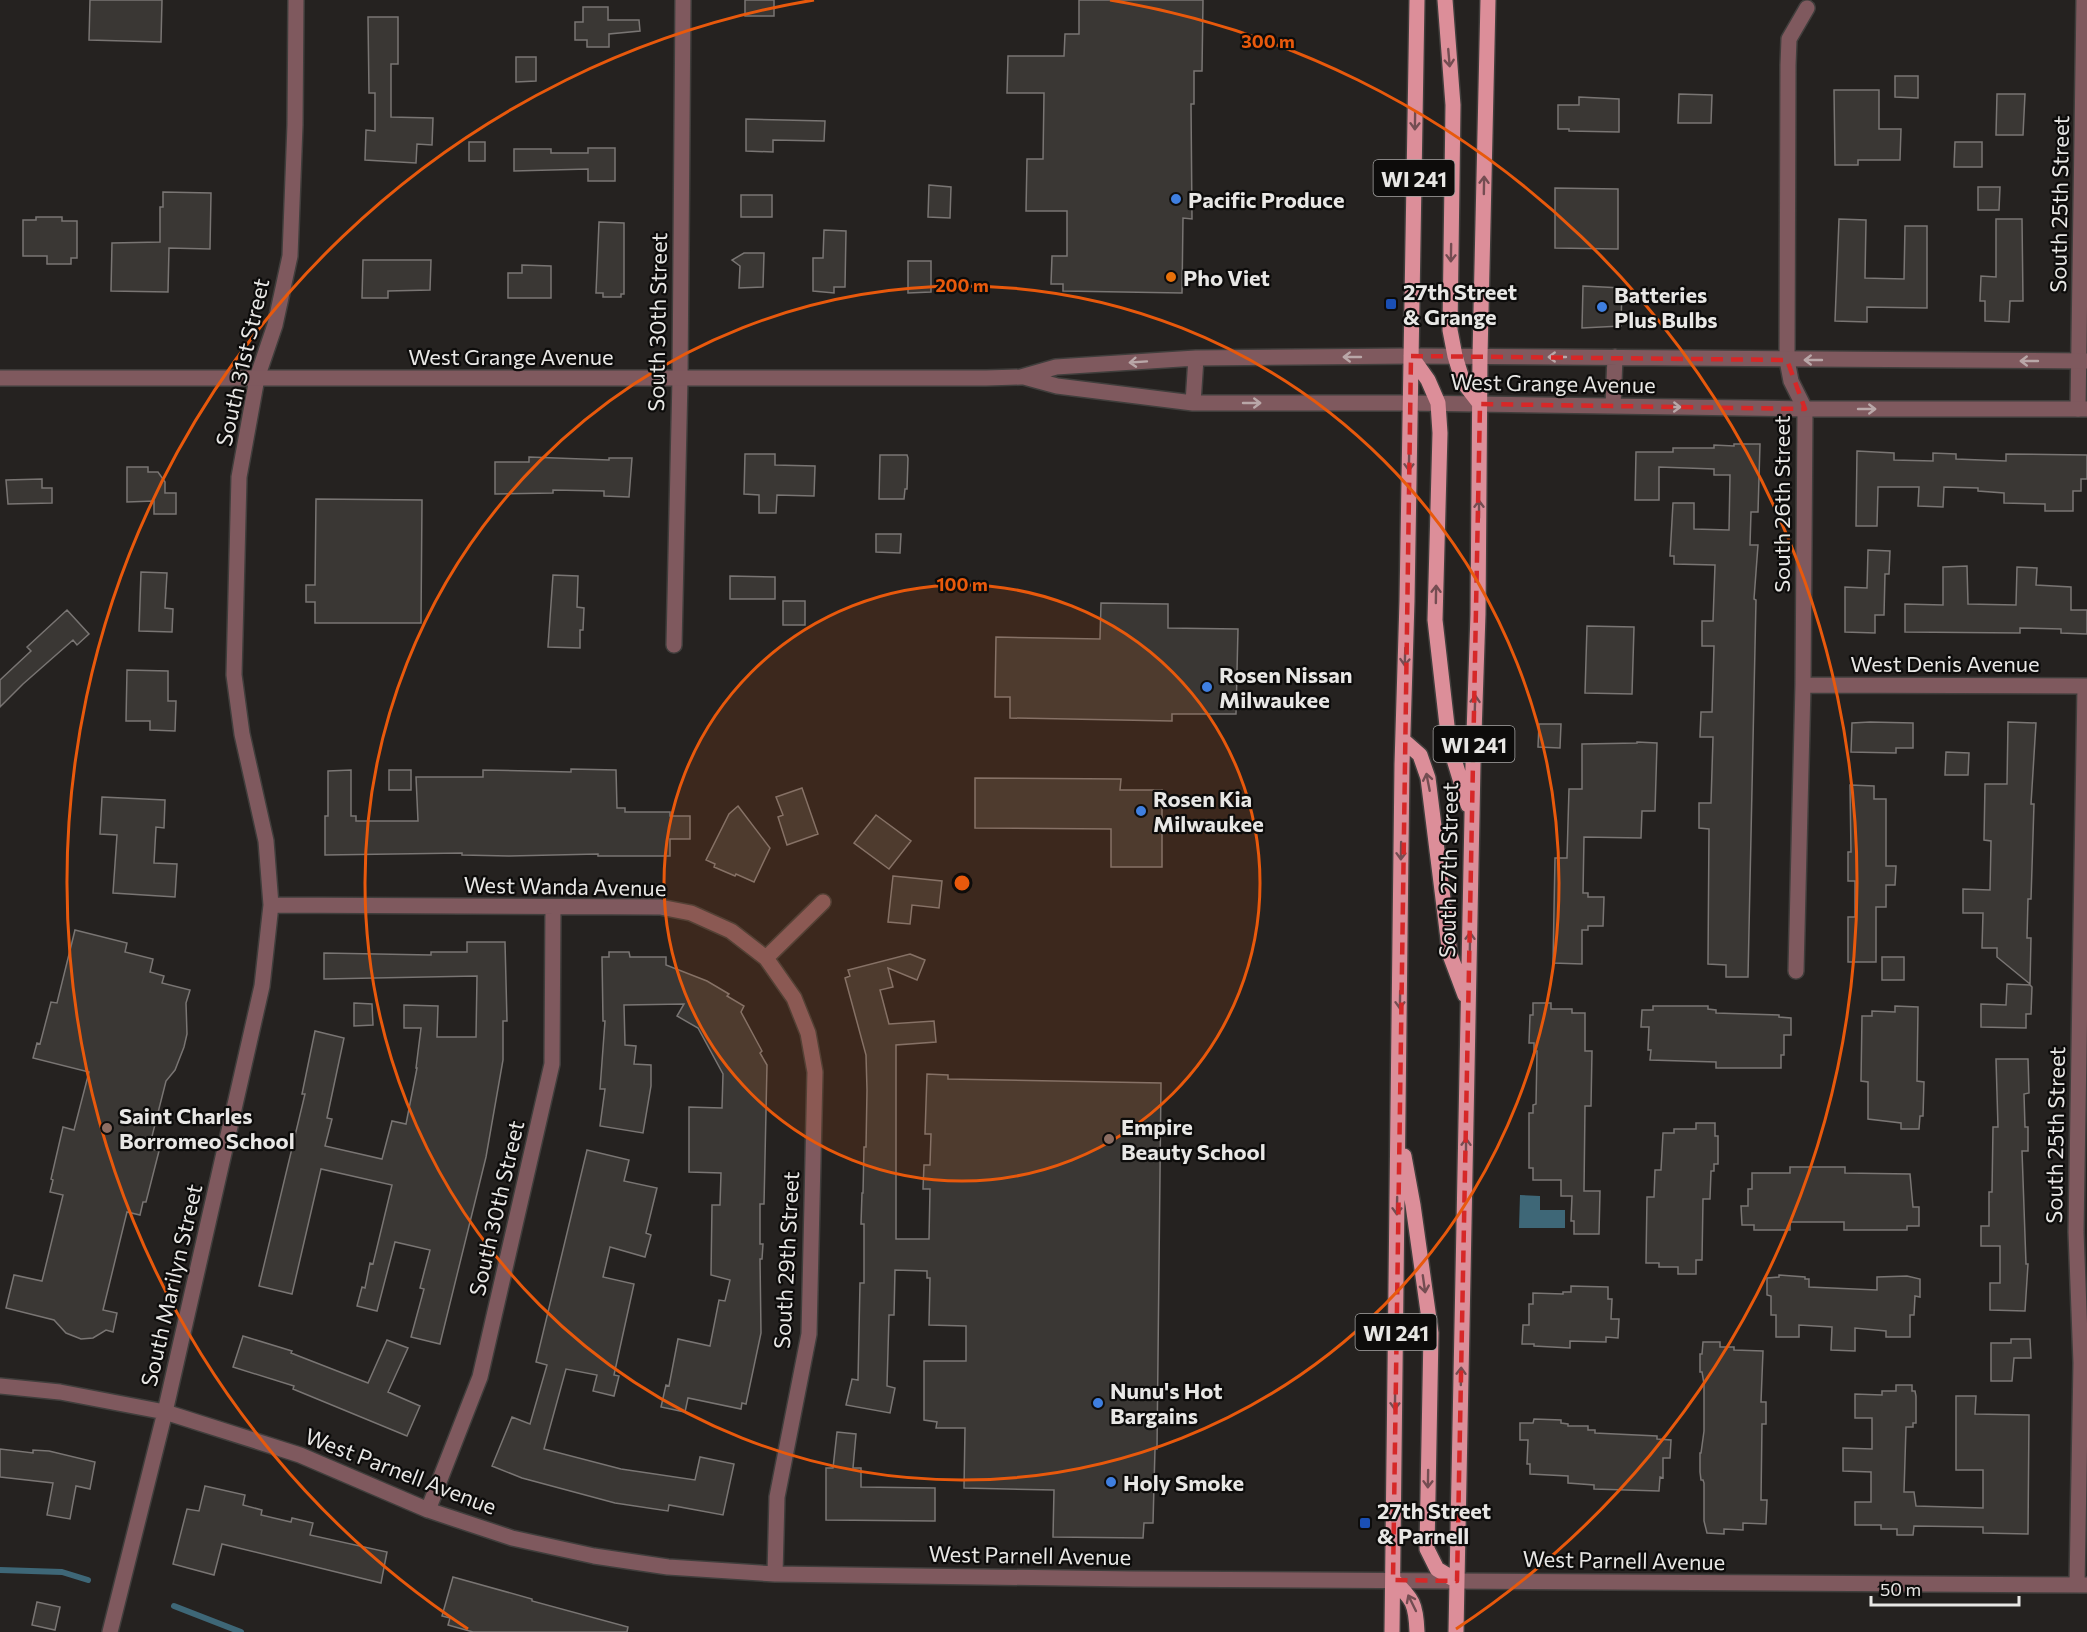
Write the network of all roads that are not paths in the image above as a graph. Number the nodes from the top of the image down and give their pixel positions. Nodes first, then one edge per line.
1 (296, 0) edge
2 (683, 0) edge
3 (1417, 0) edge
4 (1444, 0) edge
5 (1488, 0) edge
6 (2084, 0) edge
7 (1807, 8) dead end
8 (1411, 356) junction
9 (1455, 356) junction
10 (1480, 356) junction
11 (1615, 357) junction
12 (1196, 358) junction
13 (1787, 360) junction
14 (2083, 361) edge
15 (1021, 376) junction
16 (0, 378) edge
17 (257, 378) junction
18 (680, 379) junction
19 (1193, 403) junction
20 (1410, 403) junction
21 (1438, 403) junction
22 (1480, 404) junction
23 (1613, 406) junction
24 (1805, 409) junction
25 (2082, 409) edge
26 (674, 645) dead end
27 (1803, 685) junction
28 (2086, 686) edge
29 (242, 734) joint
30 (1403, 740) junction
31 (1472, 816) junction
32 (823, 902) dead end
33 (271, 905) junction
34 (553, 907) junction
35 (766, 958) junction
36 (1796, 971) dead end
37 (1468, 1004) junction
38 (1398, 1123) junction
39 (0, 1386) edge
40 (165, 1412) junction
41 (428, 1510) junction
42 (775, 1574) junction
43 (1393, 1580) junction
44 (1457, 1581) junction
45 (2082, 1585) edge
46 (110, 1632) edge
47 (1392, 1632) edge
48 (1417, 1632) edge
49 (1456, 1632) edge

1 - 17 street, South 31st Street
2 - 18 street, South 30th Street
3 -> 8 main road, South 27th Street / WI 241
4 -> 9 main road
10 -> 5 main road, South 27th Street / WI 241
6 - 14 street, South 25th Street
7 - 13 street, South 26th Street
8 - 9 street, West Grange Avenue
8 -> 12 street, West Grange Avenue
8 - 20 main road, South 27th Street / WI 241
8 - 21 main road
9 - 10 street, West Grange Avenue
9 - 22 main road
11 -> 10 street, West Grange Avenue
10 - 22 main road, South 27th Street / WI 241
11 - 13 street, West Grange Avenue
11 - 23 street
12 -> 15 street, West Grange Avenue
12 - 19 street
14 -> 13 street, West Grange Avenue
13 - 24 street, South 26th Street
14 - 25 street, South 25th Street
15 - 18 street, West Grange Avenue
15 - 19 street, West Grange Avenue
16 - 17 street, West Grange Avenue
17 - 18 street, West Grange Avenue
17 - 29 street, South 31st Street
18 - 26 street, South 30th Street
19 -> 20 street, West Grange Avenue
20 - 21 street, West Grange Avenue
20 -> 30 main road, South 27th Street / WI 241
21 - 22 street, West Grange Avenue
31 -> 21 main road
22 - 23 street, West Grange Avenue
31 -> 22 main road, South 27th Street / WI 241
23 -> 24 street, West Grange Avenue
24 -> 25 street, West Grange Avenue
24 - 27 street, South 26th Street
27 - 28 street, West Denis Avenue
27 - 36 street, South 26th Street
28 - 45 street, South 25th Street
29 - 33 street, South Marilyn Street
37 -> 30 main road
30 -> 38 main road, South 27th Street / WI 241
37 -> 31 main road, South 27th Street / WI 241
32 - 35 street
33 - 34 street, West Wanda Avenue
33 - 40 street, South Marilyn Street
34 - 35 street, West Wanda Avenue
34 - 41 street, South 30th Street
35 - 42 street, South 29th Street
44 -> 37 main road, South 27th Street / WI 241
38 -> 43 main road, South 27th Street / WI 241
38 -> 44 main road
39 - 40 street, West Parnell Avenue
40 - 41 street, West Parnell Avenue
40 - 46 street, South Marilyn Street
41 - 42 street, West Parnell Avenue
42 - 43 street, West Parnell Avenue
43 - 44 street, West Parnell Avenue
43 - 47 main road, South 27th Street / WI 241
48 -> 43 main road
44 - 45 street, West Parnell Avenue
44 - 49 main road, South 27th Street / WI 241

